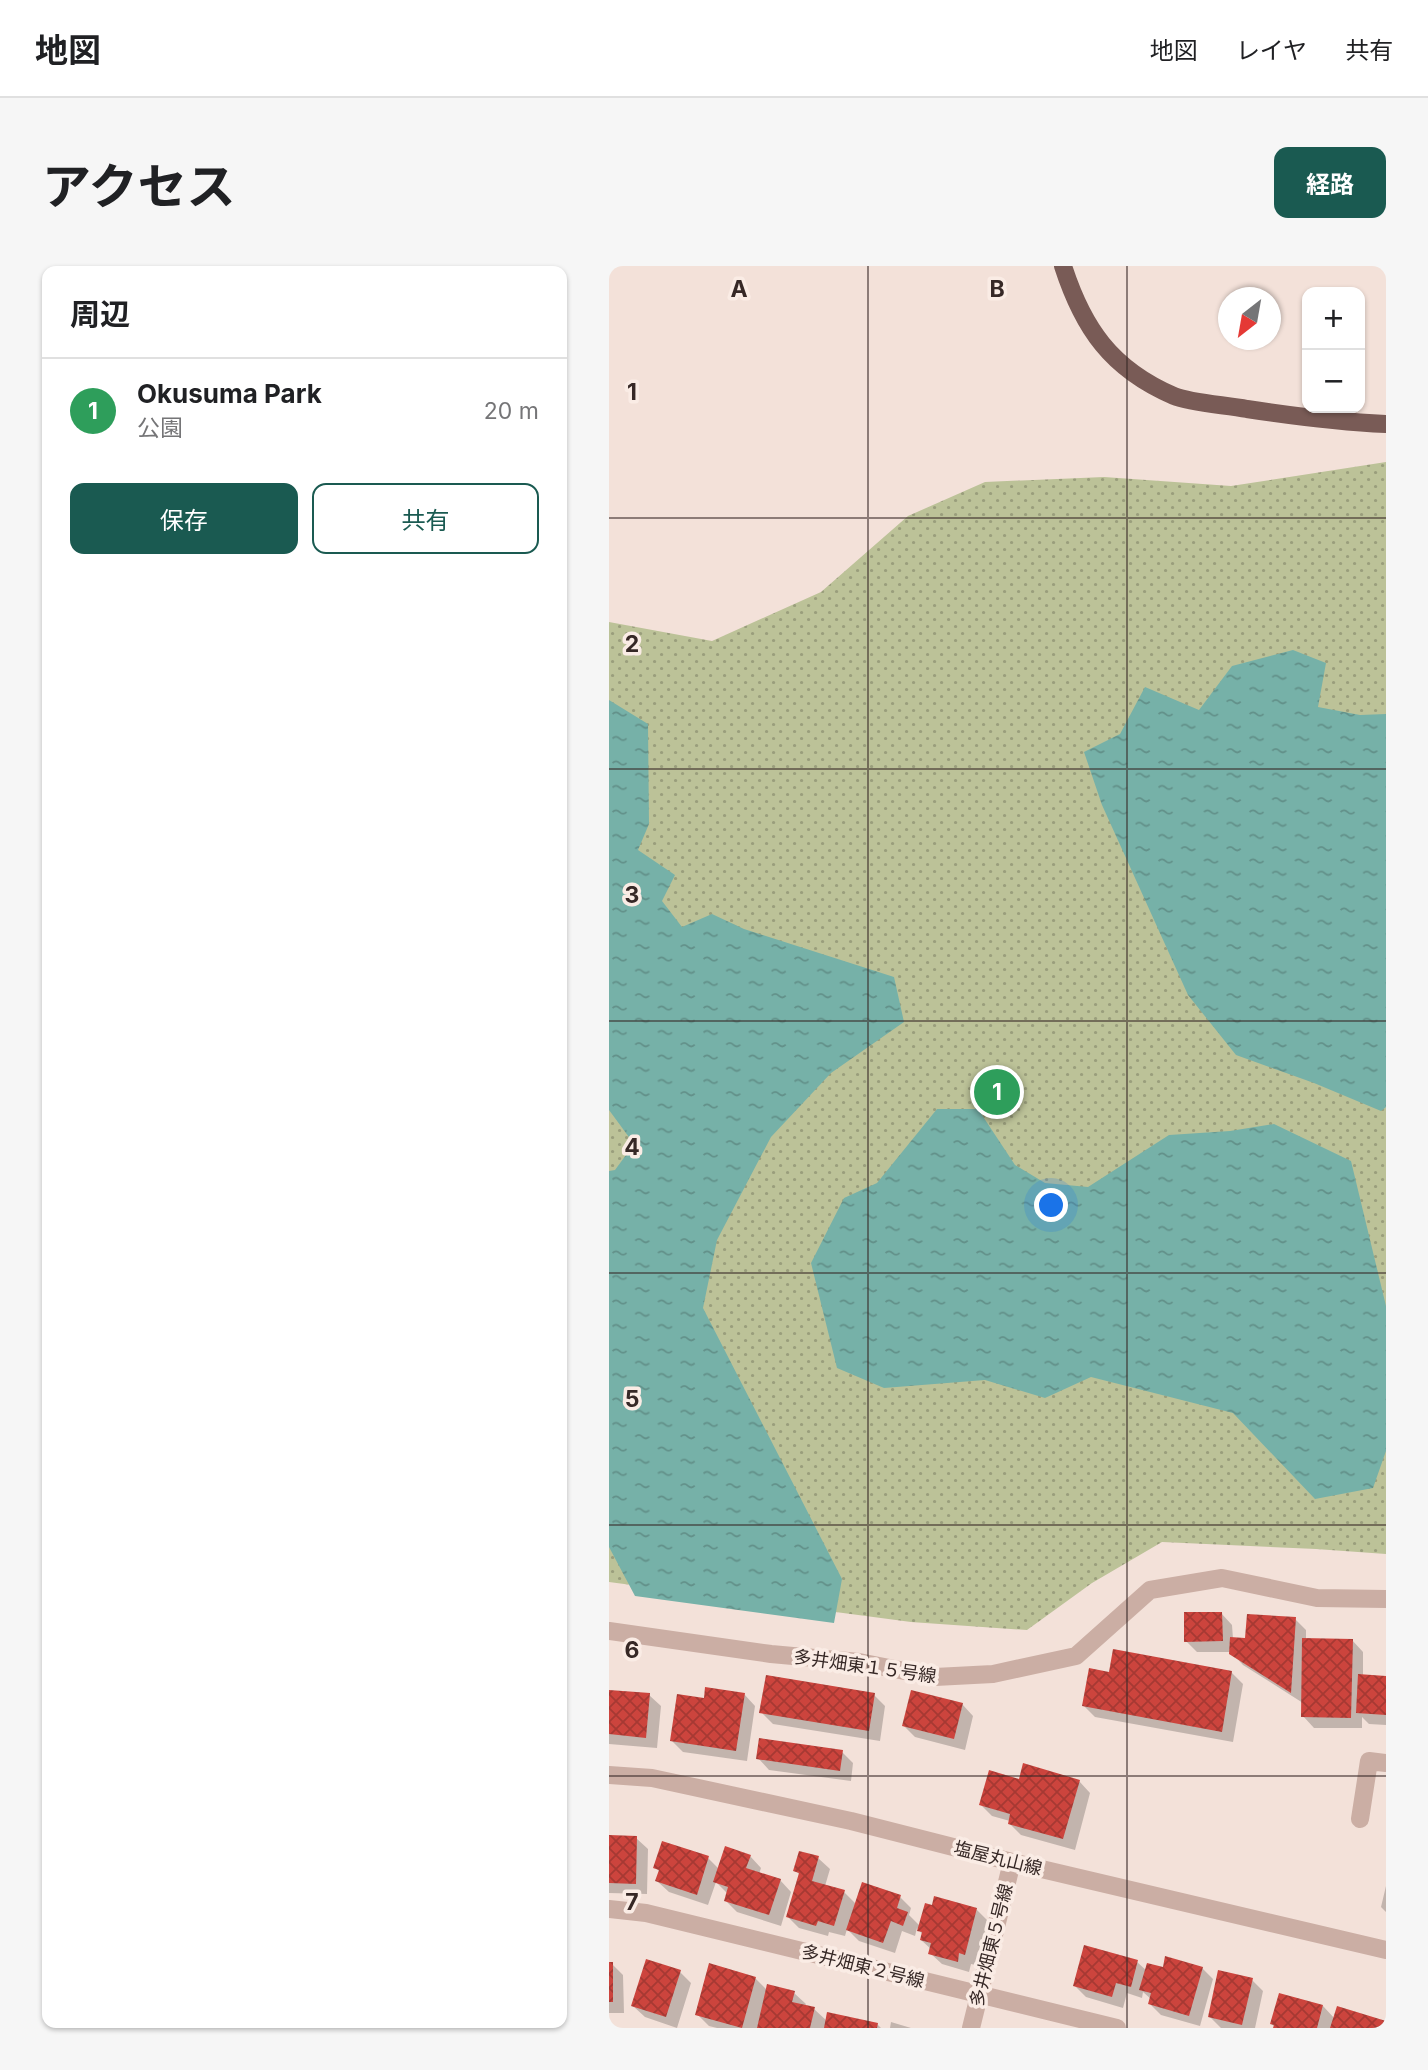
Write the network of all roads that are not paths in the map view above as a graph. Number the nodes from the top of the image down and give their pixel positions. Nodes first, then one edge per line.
1 (1063, 266) edge
2 (1386, 424) edge
3 (1386, 1599) edge
4 (609, 1631) edge
5 (1386, 1763) edge
6 (609, 1775) edge
7 (1360, 1819) dead end
8 (1012, 1862) junction
9 (609, 1909) edge
10 (1386, 1950) edge
11 (979, 1995) junction
12 (971, 2028) edge
13 (1117, 2028) edge

1 - 2 main road
3 - 4 street, 多井畑東１５号線
5 - 7 street
6 - 8 street, 塩屋丸山線
8 - 10 street, 塩屋丸山線
8 - 11 street, 多井畑東５号線
9 - 11 street, 多井畑東２号線
11 - 12 street, 多井畑東５号線
11 - 13 street, 多井畑東２号線

